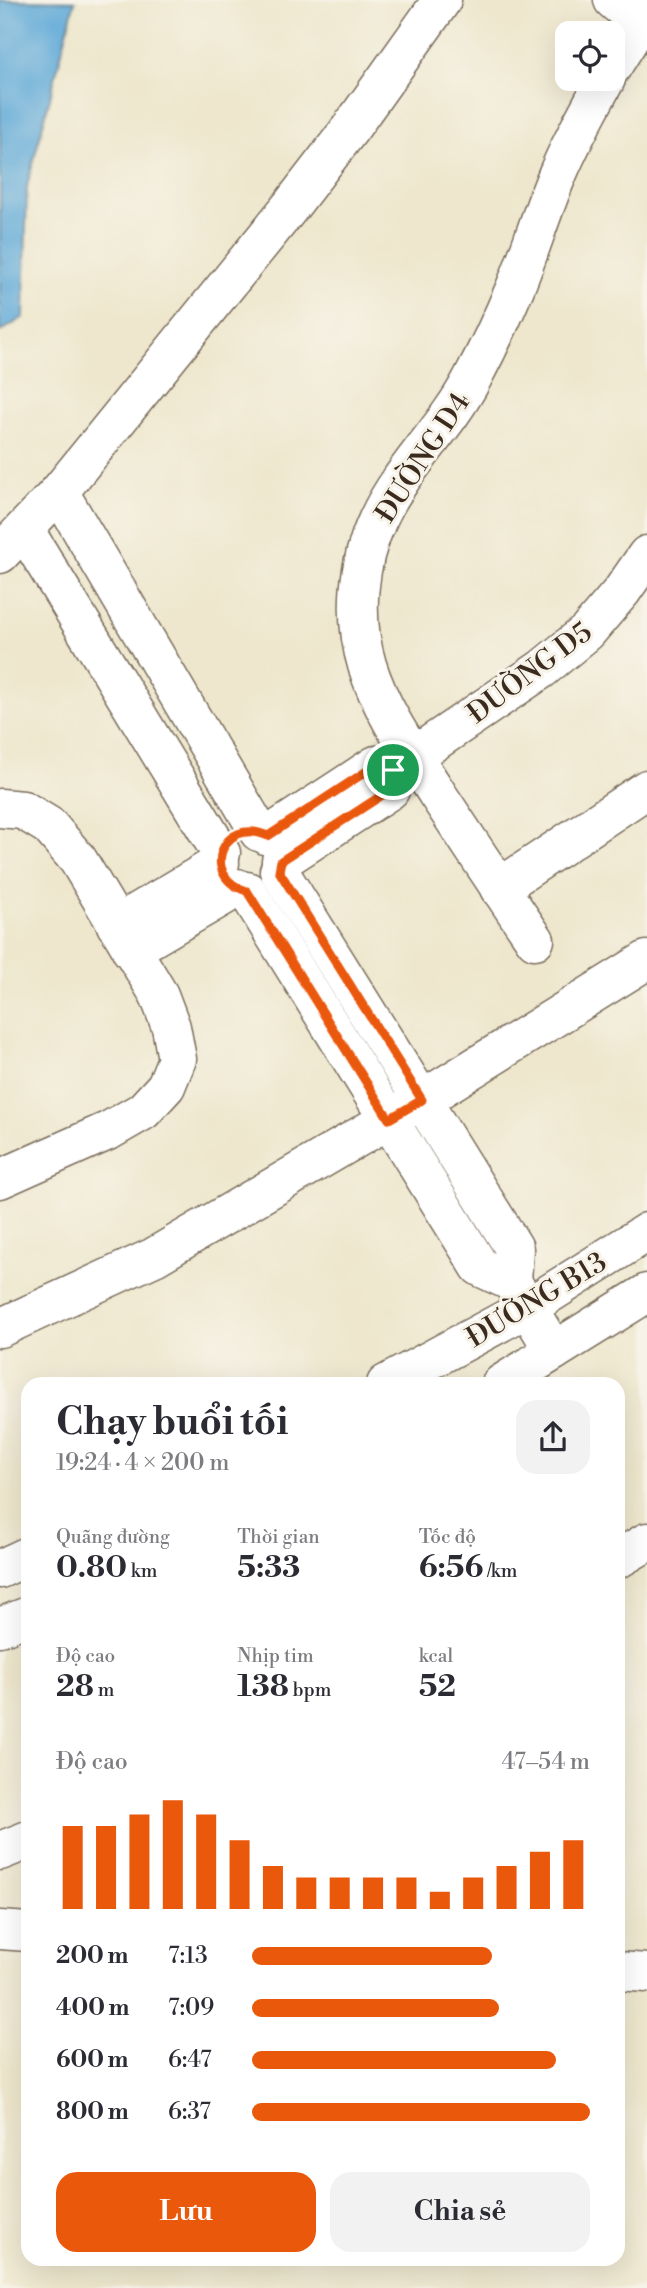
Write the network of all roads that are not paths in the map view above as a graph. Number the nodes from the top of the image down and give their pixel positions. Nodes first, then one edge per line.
1 (442, 0) edge
2 (636, 16) edge
3 (625, 39) edge
4 (600, 91) edge
5 (59, 492) junction
6 (12, 541) edge
7 (647, 555) edge
8 (403, 763) junction
9 (647, 789) edge
10 (0, 808) edge
11 (272, 850) junction
12 (231, 874) junction
13 (499, 888) junction
14 (123, 937) junction
15 (535, 940) dead end
16 (647, 961) edge
17 (422, 1100) junction
18 (389, 1119) junction
19 (0, 1179) edge
20 (647, 1231) edge
21 (647, 1293) edge
22 (520, 1295) junction
23 (0, 1328) edge
24 (554, 1351) junction
25 (397, 1377) edge
26 (512, 1377) edge
27 (647, 1542) edge
28 (625, 1555) edge
29 (21, 1559) edge
30 (0, 1569) edge
31 (21, 1619) edge
32 (0, 1628) edge
33 (21, 1843) edge
34 (0, 1851) edge
35 (0, 1930) edge
36 (21, 1932) edge
37 (625, 1971) edge
38 (647, 1973) edge

1 - 5 street
2 - 3 street
4 - 8 street, ĐƯỜNG D4
5 - 6 street
5 - 11 street
6 - 12 street
7 - 8 street, ĐƯỜNG D5
8 - 11 street
8 - 13 street, ĐƯỜNG D4
9 - 13 street
10 - 14 street
11 - 12 street
11 - 12 street
11 - 17 street
12 - 14 street
12 - 18 street
13 - 15 street, ĐƯỜNG D4
14 - 19 street
16 - 17 street
17 - 18 street
17 - 22 street
18 - 22 street
18 - 23 street
20 - 22 street, ĐƯỜNG B13
21 - 24 street
22 - 24 street
22 - 25 street, ĐƯỜNG B13
24 - 26 street
27 - 28 street
29 - 30 street
31 - 32 street
33 - 34 street
35 - 36 street
37 - 38 street

